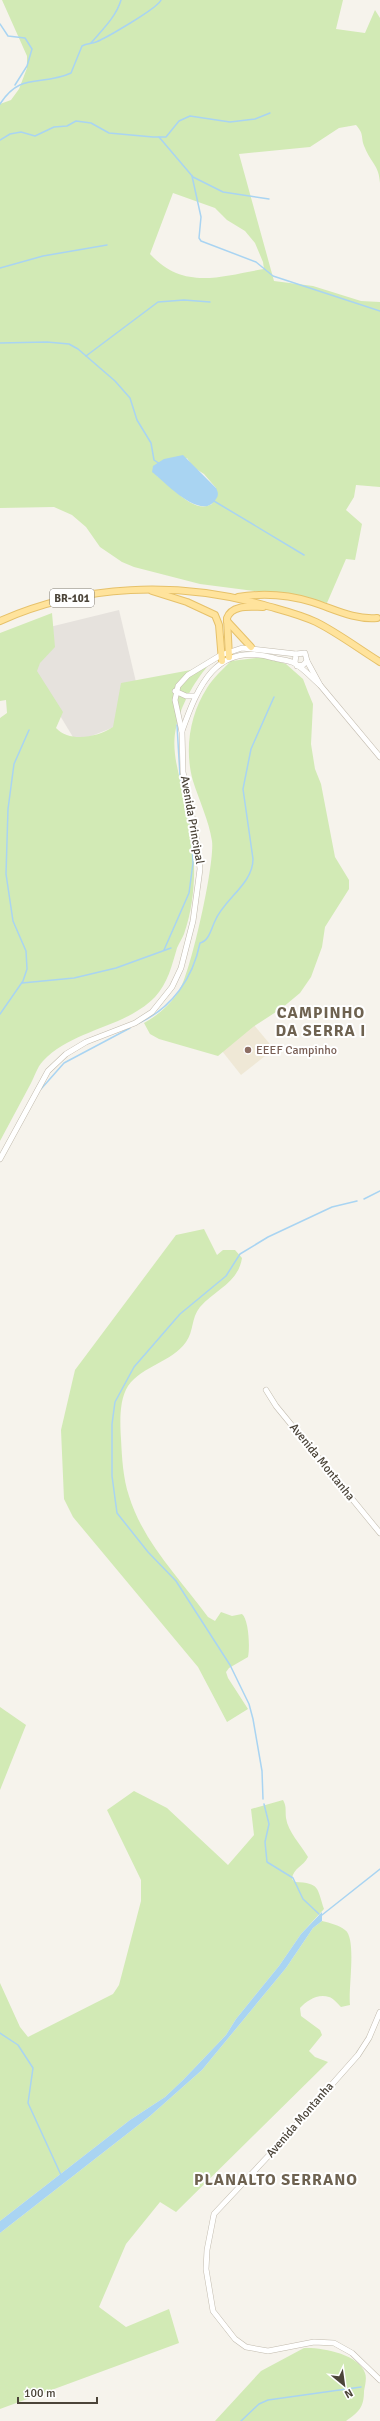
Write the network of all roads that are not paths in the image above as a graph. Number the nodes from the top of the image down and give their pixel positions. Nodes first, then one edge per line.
1 (147, 589) junction
2 (235, 598) junction
3 (269, 606) junction
4 (377, 618) dead end
5 (0, 621) edge
6 (227, 621) junction
7 (251, 647) junction
8 (229, 654) junction
9 (296, 654) junction
10 (221, 658) junction
11 (307, 661) junction
12 (380, 662) edge
13 (296, 664) junction
14 (320, 685) junction
15 (175, 691) junction
16 (195, 696) junction
17 (182, 732) junction
18 (380, 757) edge
19 (0, 1159) edge
20 (266, 1390) dead end
21 (380, 1533) edge
22 (380, 2012) edge
23 (380, 2380) edge

1 - 2 main road, BR-101
1 - 5 main road, BR-101
1 - 10 main road
2 - 3 main road, BR-101
2 - 4 main road
3 - 6 main road
3 - 12 main road, BR-101
6 - 7 main road
6 - 8 main road
7 - 8 street
7 - 9 street
8 - 10 street
8 - 13 street
9 - 11 street
9 - 13 street
10 - 15 street
10 - 16 street, Avenida Principal
11 - 13 street
11 - 14 street
13 - 14 street
14 - 18 street
15 - 16 street
15 - 17 street, Avenida Principal
16 - 17 street, Avenida Principal
17 - 19 street, Avenida Principal
20 - 21 street, Avenida Montanha
22 - 23 street, Avenida Montanha

